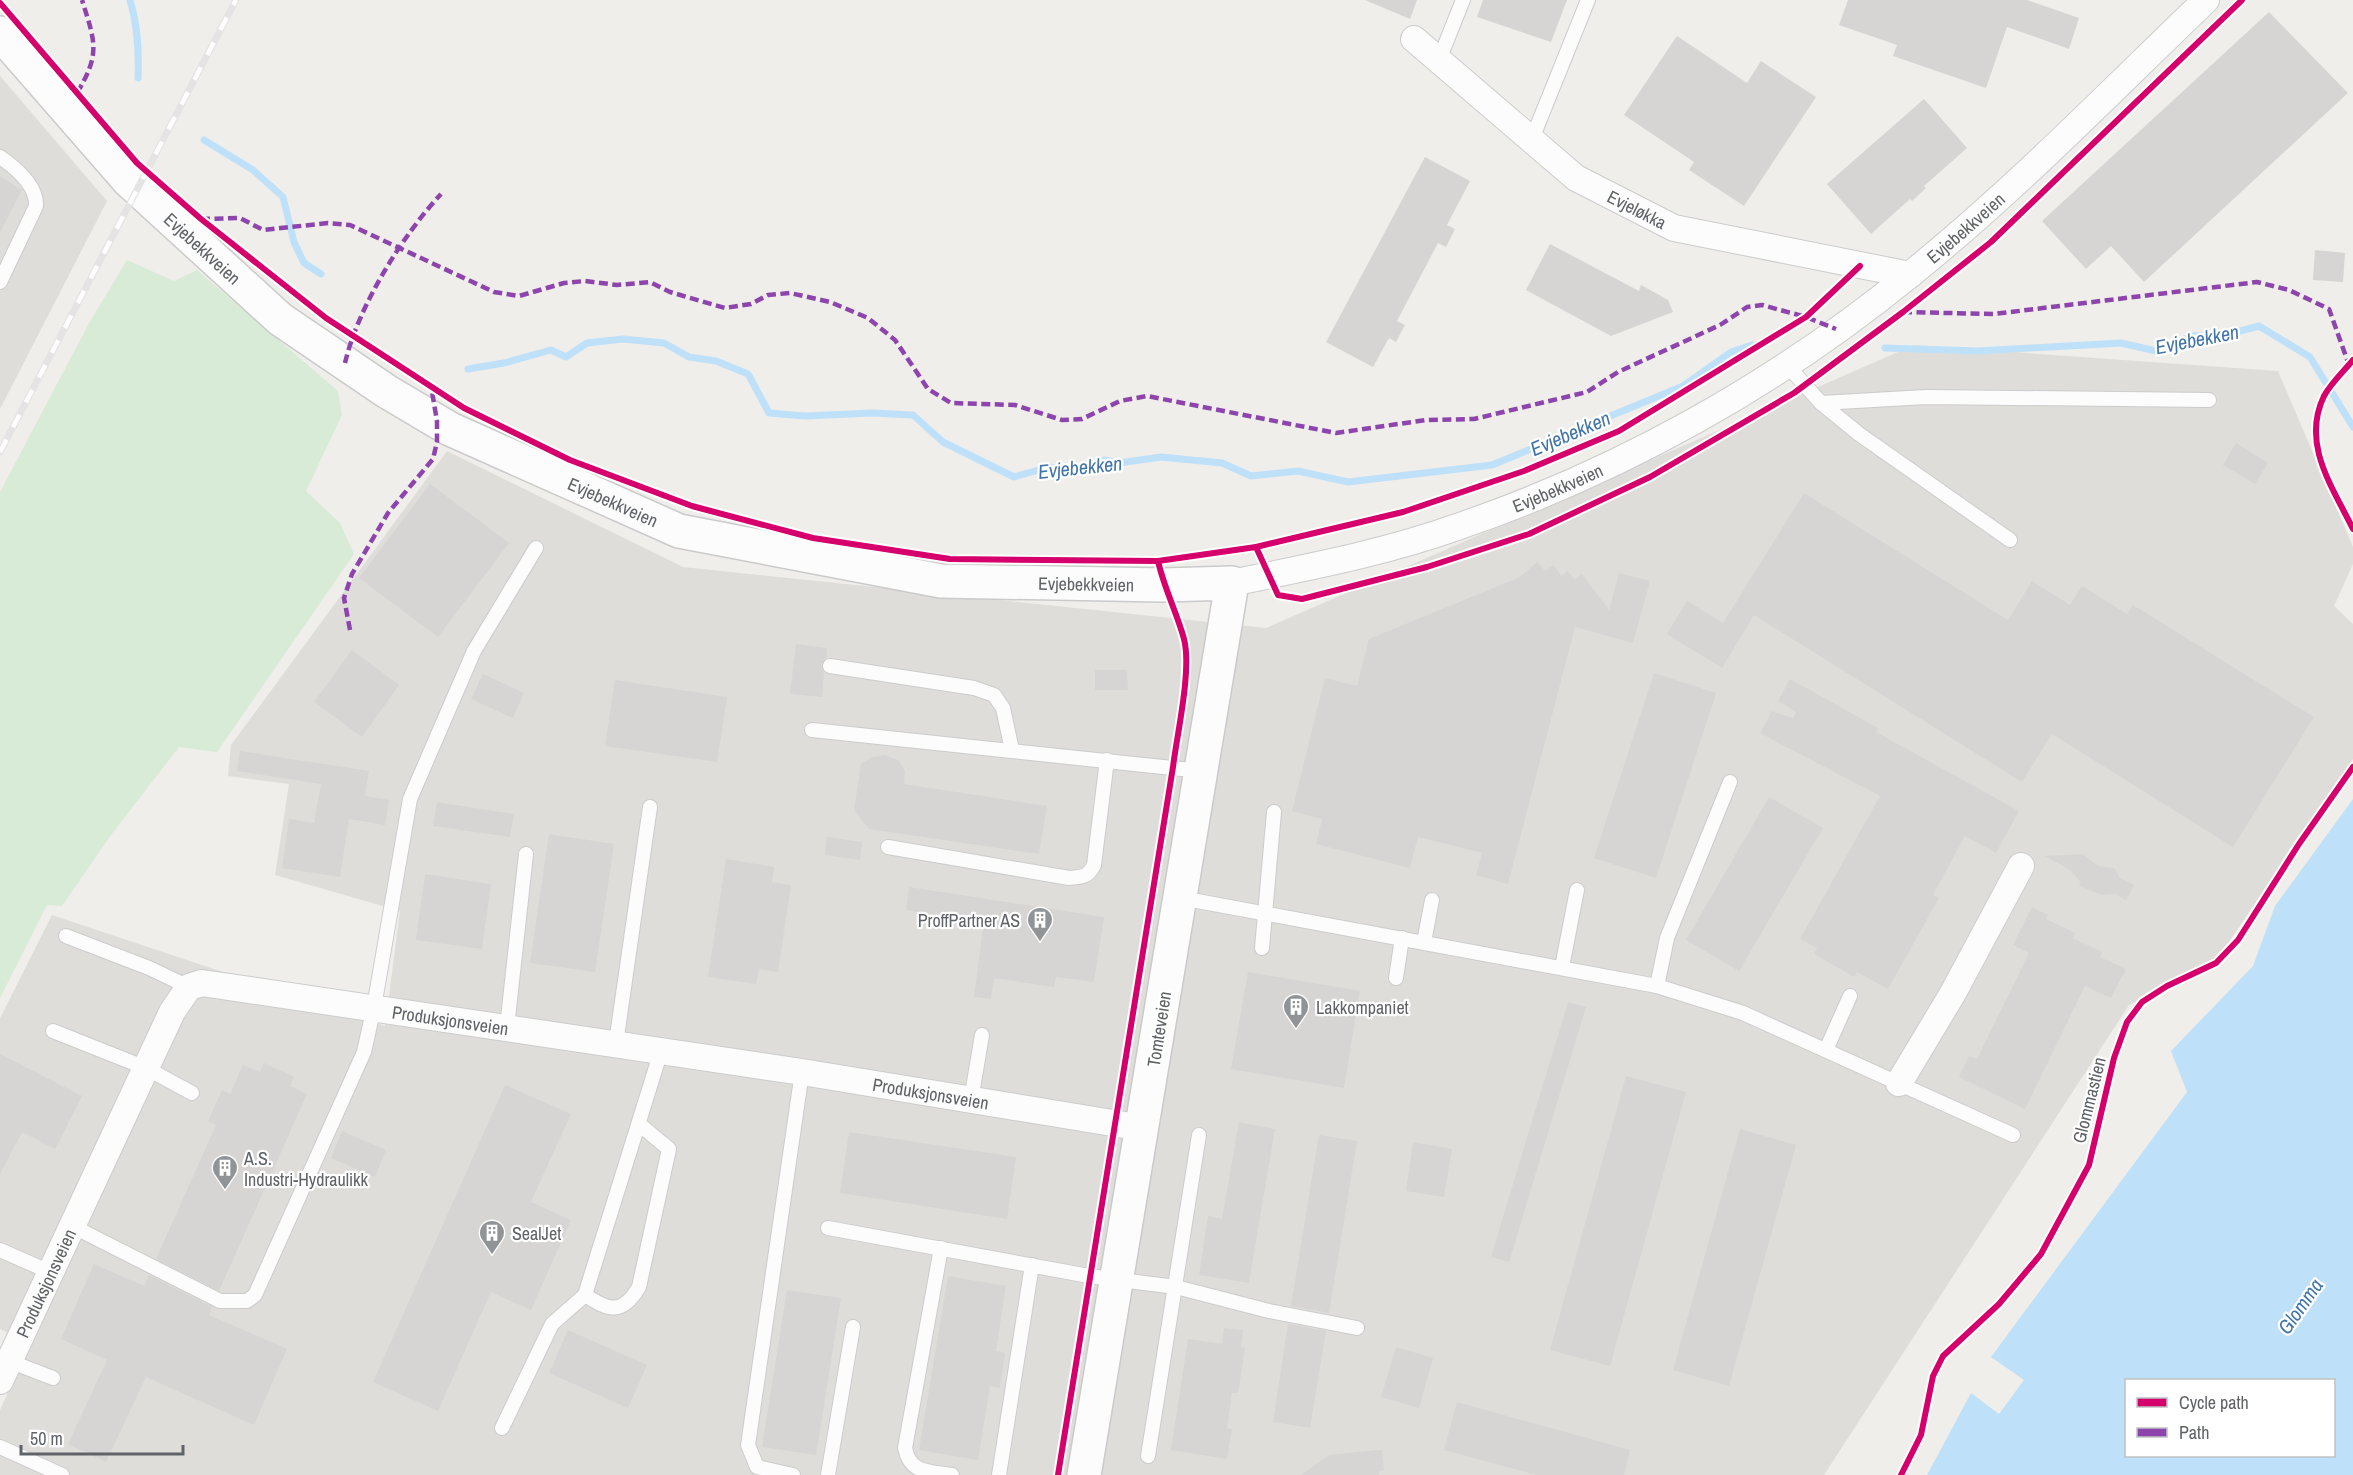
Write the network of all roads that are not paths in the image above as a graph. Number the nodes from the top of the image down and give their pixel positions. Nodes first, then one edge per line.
1 (1463, 0) edge
2 (1588, 0) edge
3 (2206, 0) edge
4 (0, 33) edge
5 (1414, 39) dead end
6 (1439, 60) junction
7 (1532, 139) junction
8 (0, 157) edge
9 (1910, 275) junction
10 (0, 282) edge
11 (1787, 365) junction
12 (2209, 400) dead end
13 (1821, 403) junction
14 (2010, 540) dead end
15 (536, 548) dead end
16 (1232, 583) junction
17 (830, 666) dead end
18 (812, 730) dead end
19 (1012, 750) junction
20 (1107, 760) junction
21 (1203, 771) junction
22 (1730, 782) dead end
23 (650, 807) dead end
24 (1274, 812) dead end
25 (888, 847) dead end
26 (526, 854) dead end
27 (2021, 866) dead end
28 (1577, 890) dead end
29 (1181, 898) junction
30 (1432, 900) dead end
31 (1266, 913) junction
32 (66, 936) dead end
33 (1402, 938) junction
34 (1424, 942) junction
35 (1262, 948) dead end
36 (1562, 968) junction
37 (1396, 978) dead end
38 (1658, 986) junction
39 (189, 987) junction
40 (1850, 996) dead end
41 (374, 1007) junction
42 (507, 1027) junction
43 (53, 1031) dead end
44 (982, 1035) dead end
45 (616, 1043) junction
46 (661, 1050) junction
47 (1826, 1050) junction
48 (146, 1068) junction
49 (802, 1072) junction
50 (1899, 1083) junction
51 (192, 1093) dead end
52 (971, 1100) junction
53 (639, 1124) junction
54 (1143, 1128) junction
55 (1199, 1135) dead end
56 (2013, 1135) dead end
57 (74, 1227) junction
58 (828, 1228) dead end
59 (941, 1248) junction
60 (0, 1250) edge
61 (1032, 1265) junction
62 (50, 1272) junction
63 (1118, 1279) junction
64 (1176, 1287) junction
65 (585, 1295) junction
66 (853, 1327) dead end
67 (1357, 1328) dead end
68 (5, 1371) edge
69 (53, 1378) dead end
70 (502, 1428) dead end
71 (0, 1447) edge
72 (1148, 1456) dead end
73 (62, 1475) edge
74 (793, 1475) edge
75 (828, 1475) edge
76 (952, 1475) edge
77 (999, 1475) edge
78 (1084, 1475) edge

1 - 6 lane
2 - 7 lane
3 - 9 street, Evjebekkveien
4 - 16 street, Evjebekkveien
5 - 6 street, Evjeløkka
6 - 7 street, Evjeløkka
7 - 9 street, Evjeløkka
8 - 10 lane
9 - 11 street, Evjebekkveien
11 - 13 lane
11 - 16 street, Evjebekkveien
12 - 13 lane
13 - 14 lane
15 - 41 lane
16 - 21 street, Tomteveien
17 - 19 lane
18 - 19 lane
19 - 20 lane
20 - 21 lane
20 - 25 lane
21 - 29 street, Tomteveien
22 - 38 lane
23 - 45 lane
24 - 31 lane
26 - 42 lane
27 - 50 street
28 - 36 lane
29 - 31 lane
29 - 54 street, Tomteveien
30 - 34 lane
31 - 33 lane
31 - 35 lane
32 - 39 lane
33 - 34 lane
33 - 37 lane
34 - 36 lane
36 - 38 lane
38 - 47 lane
39 - 41 street, Produksjonsveien
39 - 48 street, Produksjonsveien
40 - 47 lane
41 - 42 street, Produksjonsveien
41 - 57 lane
42 - 45 street, Produksjonsveien
43 - 48 lane
44 - 52 lane
45 - 46 street, Produksjonsveien
46 - 49 street, Produksjonsveien
46 - 53 lane
47 - 50 lane
48 - 51 lane
48 - 57 street, Produksjonsveien
49 - 52 street, Produksjonsveien
49 - 74 lane
50 - 56 lane
52 - 54 street, Produksjonsveien
53 - 65 lane
53 - 65 lane
54 - 63 street, Tomteveien
55 - 64 lane
57 - 62 street, Produksjonsveien
58 - 59 lane
59 - 61 lane
59 - 76 lane
60 - 62 lane
61 - 63 lane
61 - 77 lane
62 - 68 street, Produksjonsveien
63 - 64 lane
63 - 78 street, Tomteveien
64 - 67 lane
64 - 72 lane
65 - 70 lane
66 - 75 lane
68 - 69 lane
71 - 73 lane

